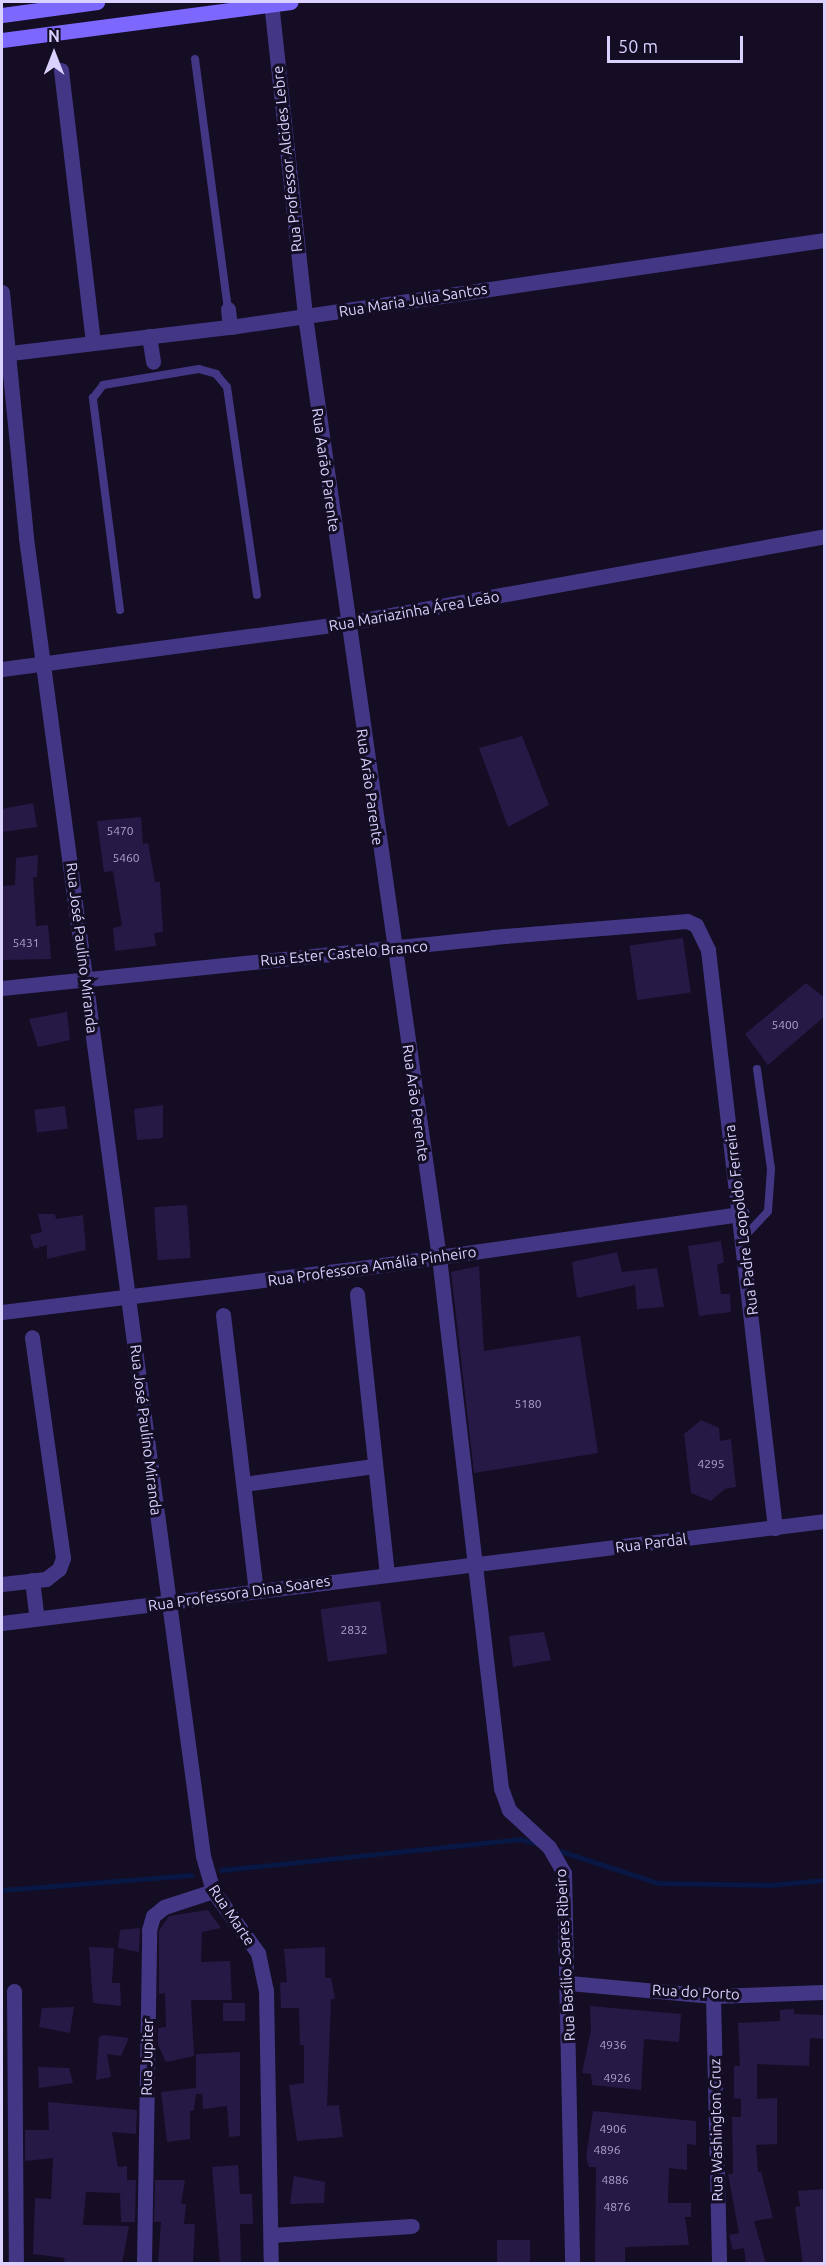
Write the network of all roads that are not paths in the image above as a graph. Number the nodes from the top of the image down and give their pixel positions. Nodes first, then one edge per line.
1 (97, 2) edge
2 (291, 2) edge
3 (272, 3) edge
4 (2, 15) edge
5 (2, 40) edge
6 (195, 59) dead end
7 (61, 70) dead end
8 (825, 240) edge
9 (2, 292) edge
10 (228, 309) joint
11 (305, 316) junction
12 (230, 327) junction
13 (149, 336) junction
14 (93, 342) junction
15 (5, 354) edge
16 (153, 362) joint
17 (156, 378) junction
18 (825, 536) edge
19 (257, 595) dead end
20 (120, 610) dead end
21 (347, 624) junction
22 (43, 664) junction
23 (2, 669) edge
24 (687, 921) joint
25 (394, 950) junction
26 (85, 976) junction
27 (2, 988) edge
28 (757, 1069) dead end
29 (742, 1214) junction
30 (744, 1237) junction
31 (439, 1257) junction
32 (357, 1294) dead end
33 (128, 1296) junction
34 (2, 1312) edge
35 (223, 1315) dead end
36 (32, 1337) dead end
37 (374, 1466) junction
38 (244, 1484) junction
39 (825, 1521) edge
40 (775, 1528) junction
41 (477, 1563) junction
42 (387, 1574) junction
43 (32, 1580) junction
44 (2, 1584) edge
45 (256, 1590) junction
46 (168, 1604) junction
47 (37, 1618) junction
48 (2, 1623) edge
49 (213, 1891) junction
50 (569, 1983) junction
51 (14, 1991) dead end
52 (825, 1992) edge
53 (713, 1996) junction
54 (8, 2199) edge
55 (412, 2226) dead end
56 (271, 2235) junction
57 (16, 2264) edge
58 (144, 2264) edge
59 (271, 2264) edge
60 (573, 2264) edge
61 (718, 2264) edge

1 - 4 street
2 - 3 street
3 - 5 street
3 - 11 street, Rua Professor Alcides Lebre
6 - 10 lane
7 - 14 street
8 - 11 street, Rua Maria Julia Santos
9 - 15 street, Rua José Paulino Miranda
10 - 12 street
11 - 12 street, Rua Maria Julia Santos
11 - 21 street, Rua Aarão Parente
12 - 13 street, Rua Maria Julia Santos
13 - 14 street, Rua Maria Julia Santos
13 - 16 street
14 - 15 street, Rua Maria Julia Santos
15 - 22 street, Rua José Paulino Miranda
16 - 17 lane
17 - 19 lane
17 - 20 lane
18 - 21 street, Rua Mariazinha Área Leão
21 - 22 street, Rua Mariazinha Área Leão
21 - 25 street, Rua Arão Parente
22 - 23 street, Rua Mariazinha Área Leão
22 - 26 street, Rua José Paulino Miranda
24 - 25 street, Rua Ester Castelo Branco
24 - 29 street, Rua Padre Leopoldo Ferreira
25 - 26 street, Rua Ester Castelo Branco
25 - 31 street, Rua Arão Perente
26 - 27 street, Rua Ester Castelo Branco
26 - 33 street, Rua José Paulino Miranda
28 - 30 lane
29 - 30 street, Rua Padre Leopoldo Ferreira
29 - 31 street, Rua Professora Amália Pinheiro
30 - 40 street, Rua Padre Leopoldo Ferreira
31 - 33 street, Rua Professora Amália Pinheiro
31 - 41 street
32 - 37 street
33 - 34 street, Rua Professora Amália Pinheiro
33 - 46 street, Rua José Paulino Miranda
35 - 38 street
36 - 43 street
37 - 38 street
37 - 42 street
38 - 45 street
39 - 40 street, Rua Pardal
40 - 41 street, Rua Pardal
41 - 42 street, Rua Professora Dina Soares
41 - 50 street, Rua Basílio Soares Ribeiro
42 - 45 street, Rua Professora Dina Soares
43 - 44 street
43 - 47 street
45 - 46 street, Rua Professora Dina Soares
46 - 47 street, Rua Professora Dina Soares
46 - 49 street, Rua Marte
47 - 48 street, Rua Professora Dina Soares
49 - 56 street, Rua Marte
49 - 58 street, Rua Jupiter
50 - 53 street, Rua do Porto
50 - 60 street, Rua Basílio Soares Ribeiro
51 - 54 street
52 - 53 street, Rua do Porto
53 - 61 street, Rua Washington Cruz
54 - 57 street
55 - 56 street
56 - 59 street, Rua Marte

